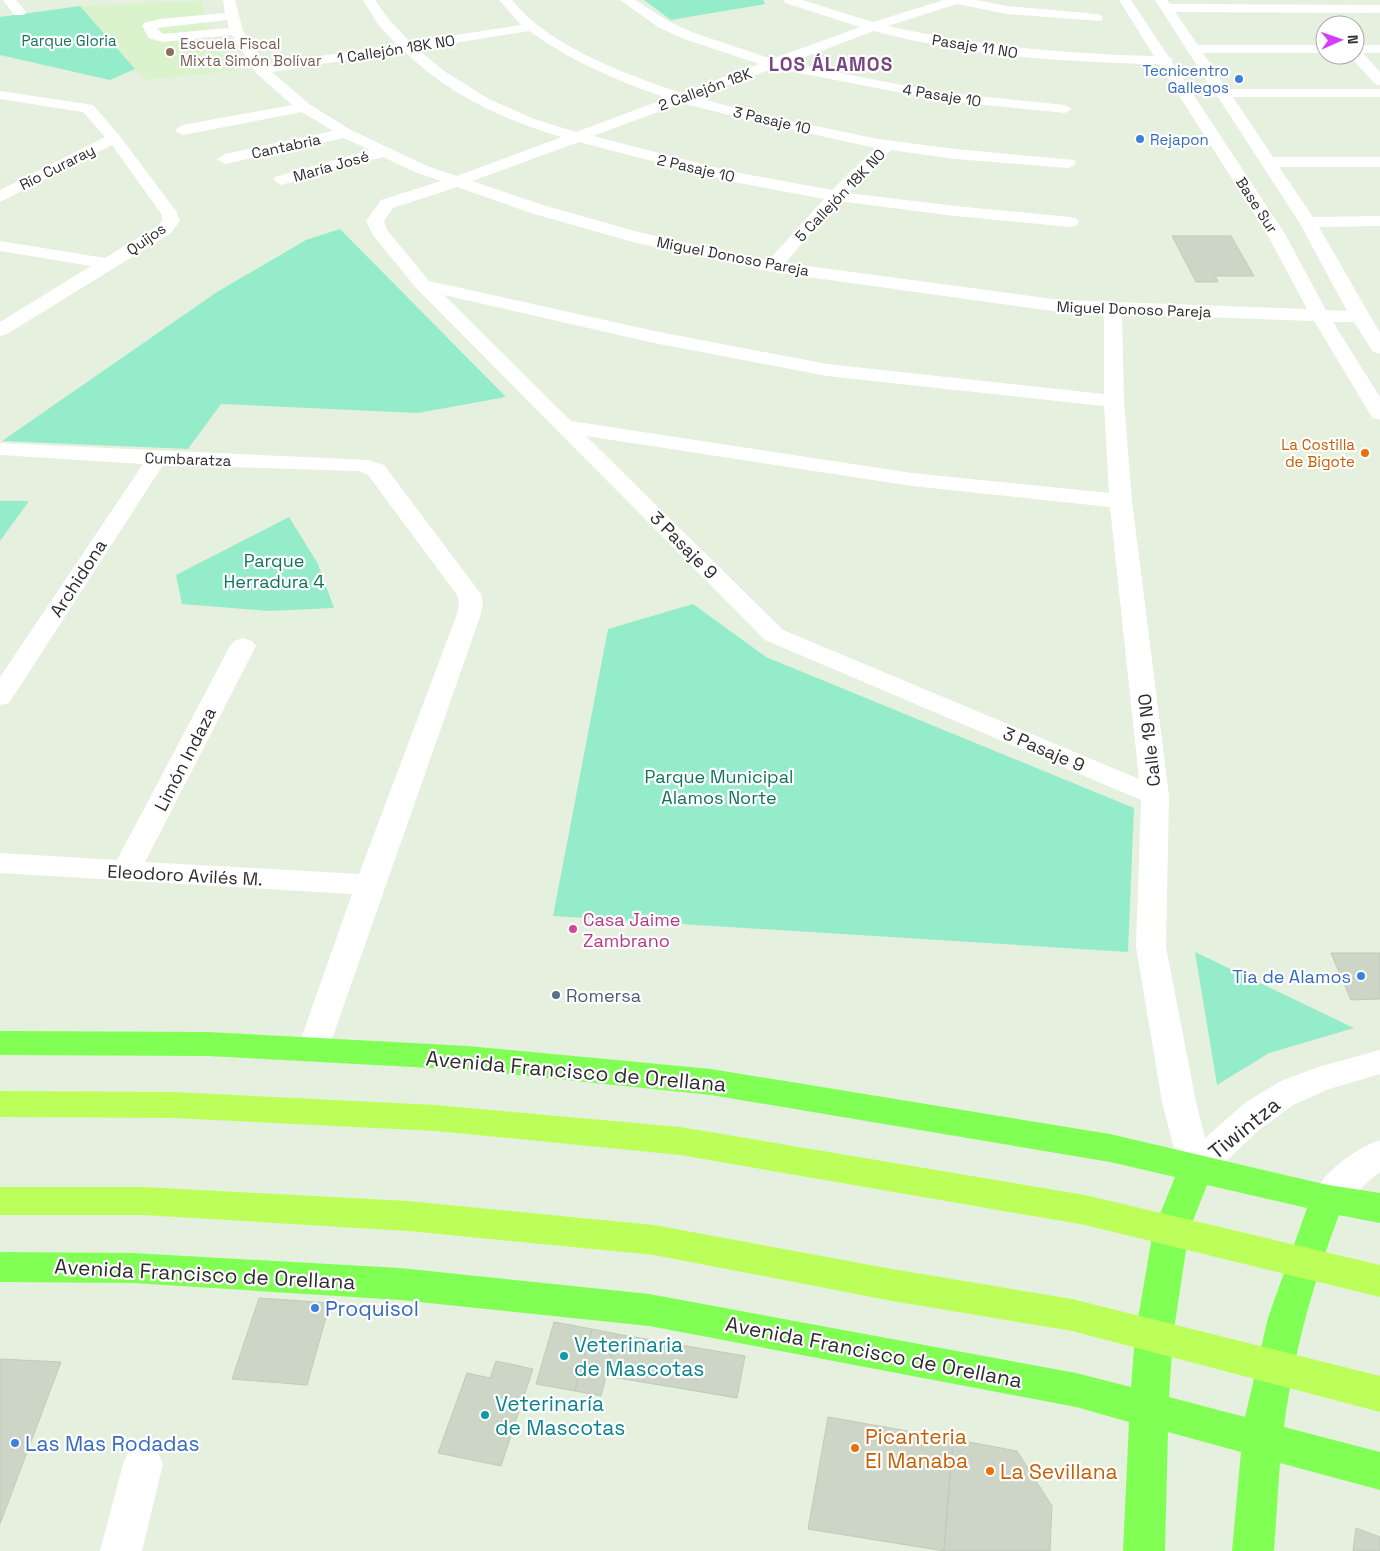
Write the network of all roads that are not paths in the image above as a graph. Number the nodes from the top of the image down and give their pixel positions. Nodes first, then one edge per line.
1 (9, 0) edge
2 (228, 0) edge
3 (369, 0) edge
4 (505, 0) edge
5 (626, 0) edge
6 (790, 0) edge
7 (957, 0) edge
8 (1125, 0) edge
9 (1165, 4) edge
10 (1314, 9) junction
11 (1380, 9) edge
12 (19, 12) dead end
13 (1319, 15) edge
14 (1096, 18) dead end
15 (234, 23) junction
16 (531, 27) junction
17 (872, 28) junction
18 (404, 47) junction
19 (1195, 48) junction
20 (1315, 49) edge
21 (1365, 49) edge
22 (1380, 49) edge
23 (1166, 60) junction
24 (773, 64) junction
25 (1365, 64) edge
26 (261, 70) junction
27 (1380, 81) edge
28 (1380, 93) edge
29 (2, 97) edge
30 (680, 98) junction
31 (1189, 99) junction
32 (1228, 99) junction
33 (1380, 105) edge
34 (304, 107) junction
35 (1065, 108) dead end
36 (183, 130) dead end
37 (346, 133) junction
38 (576, 136) junction
39 (114, 138) junction
40 (887, 145) junction
41 (382, 152) junction
42 (225, 158) dead end
43 (1068, 162) dead end
44 (1269, 162) junction
45 (1380, 162) edge
46 (281, 180) dead end
47 (455, 182) junction
48 (834, 196) junction
49 (0, 197) edge
50 (1380, 221) edge
51 (1070, 222) dead end
52 (1308, 222) junction
53 (0, 246) edge
54 (108, 264) junction
55 (772, 267) junction
56 (422, 284) junction
57 (1113, 308) junction
58 (1320, 316) junction
59 (1360, 317) junction
60 (0, 330) edge
61 (1380, 348) edge
62 (1114, 401) junction
63 (1380, 414) edge
64 (566, 426) junction
65 (0, 449) edge
66 (157, 458) junction
67 (1121, 500) junction
68 (243, 646) dead end
69 (0, 697) edge
70 (1155, 796) junction
71 (0, 863) edge
72 (126, 871) junction
73 (370, 885) junction
74 (0, 1043) edge
75 (313, 1050) junction
76 (1380, 1062) edge
77 (0, 1104) edge
78 (1380, 1154) edge
79 (1196, 1168) junction
80 (1328, 1199) junction
81 (0, 1201) edge
82 (1380, 1208) edge
83 (1171, 1231) junction
84 (1302, 1263) junction
85 (0, 1267) edge
86 (1380, 1282) edge
87 (1154, 1336) junction
88 (1274, 1366) junction
89 (1380, 1394) edge
90 (1149, 1409) junction
91 (1262, 1440) junction
92 (143, 1464) dead end
93 (1380, 1471) edge
94 (121, 1551) edge
95 (1144, 1551) edge
96 (1253, 1551) edge

1 - 12 street
2 - 15 street, Miguel Donoso Pareja
3 - 18 street, 2 Pasaje 10
4 - 16 street, 3 Pasaje 10
5 - 24 street, 4 Pasaje 10
6 - 17 street, Pasaje 11 NO
7 - 14 street
7 - 17 street, 2 Callejón 18K
8 - 23 street, Base Sur
9 - 10 street
9 - 19 street, Base Sur
10 - 11 street
10 - 13 street
15 - 15 street
15 - 26 street, Miguel Donoso Pareja
16 - 18 street, 1 Callejón 18K NO
16 - 30 street, 3 Pasaje 10
17 - 23 street, Pasaje 11 NO
17 - 24 street, 2 Callejón 18K
18 - 26 street, 1 Callejón 18K NO
18 - 38 street, 2 Pasaje 10
19 - 20 street
19 - 32 street, Base Sur
21 - 22 street
23 - 31 street, Base Sur
24 - 30 street, 2 Callejón 18K
24 - 35 street, 4 Pasaje 10
25 - 27 street
26 - 34 street, Miguel Donoso Pareja
28 - 32 street
29 - 39 street, Quijos
30 - 38 street, 2 Callejón 18K
30 - 40 street, 3 Pasaje 10
31 - 32 street
31 - 58 street, Base Sur
32 - 33 street
32 - 44 street, Base Sur
34 - 36 street
34 - 37 street, Miguel Donoso Pareja
37 - 41 street, Miguel Donoso Pareja
37 - 42 street, Cantabria
38 - 47 street, 2 Callejón 18K
38 - 48 street, 2 Pasaje 10
39 - 49 street, Río Curaray
39 - 54 street, Quijos
40 - 43 street, 3 Pasaje 10
40 - 48 street, 5 Callejón 18K NO
41 - 46 street, María José
41 - 47 street, Miguel Donoso Pareja
44 - 45 street
44 - 52 street, Base Sur
47 - 55 street, Miguel Donoso Pareja
47 - 56 street, 3 Pasaje 9
48 - 51 street, 2 Pasaje 10
48 - 55 street, 5 Callejón 18K NO
50 - 52 street
52 - 59 street, Base Sur
53 - 54 street
54 - 60 street, Quijos
55 - 57 street, Miguel Donoso Pareja
56 - 62 street
56 - 64 street, 3 Pasaje 9
57 - 58 street, Miguel Donoso Pareja
57 - 62 street, Calle 19 NO
58 - 59 street, Miguel Donoso Pareja
58 - 63 street, Base Sur
59 - 61 street, Base Sur
62 - 67 street, Calle 19 NO
64 - 67 street
64 - 70 street, 3 Pasaje 9
65 - 66 street, Cumbaratza
66 - 69 street, Archidona
66 - 73 street, Cumbaratza
67 - 70 street, Calle 19 NO
68 - 72 street, Limón Indaza
70 - 79 street, Calle 19 NO
71 - 72 street, Eleodoro Avilés M.
72 - 73 street, Eleodoro Avilés M.
73 - 75 street
74 - 75 main road, Avenida Francisco de Orellana
75 - 79 main road, Avenida Francisco de Orellana
76 - 79 street, Tiwintza
77 - 83 highway
78 - 80 street
79 - 80 main road, Avenida Francisco de Orellana
79 - 83 main road
80 - 82 main road, Avenida Francisco de Orellana
80 - 84 main road
81 - 87 highway
83 - 84 highway
83 - 87 main road
84 - 86 highway
84 - 88 main road
85 - 90 main road, Avenida Francisco de Orellana
87 - 88 highway
87 - 90 main road
88 - 89 highway
88 - 91 main road
90 - 91 main road, Avenida Francisco de Orellana
90 - 95 main road
91 - 93 main road, Avenida Francisco de Orellana
91 - 96 main road
92 - 94 street

